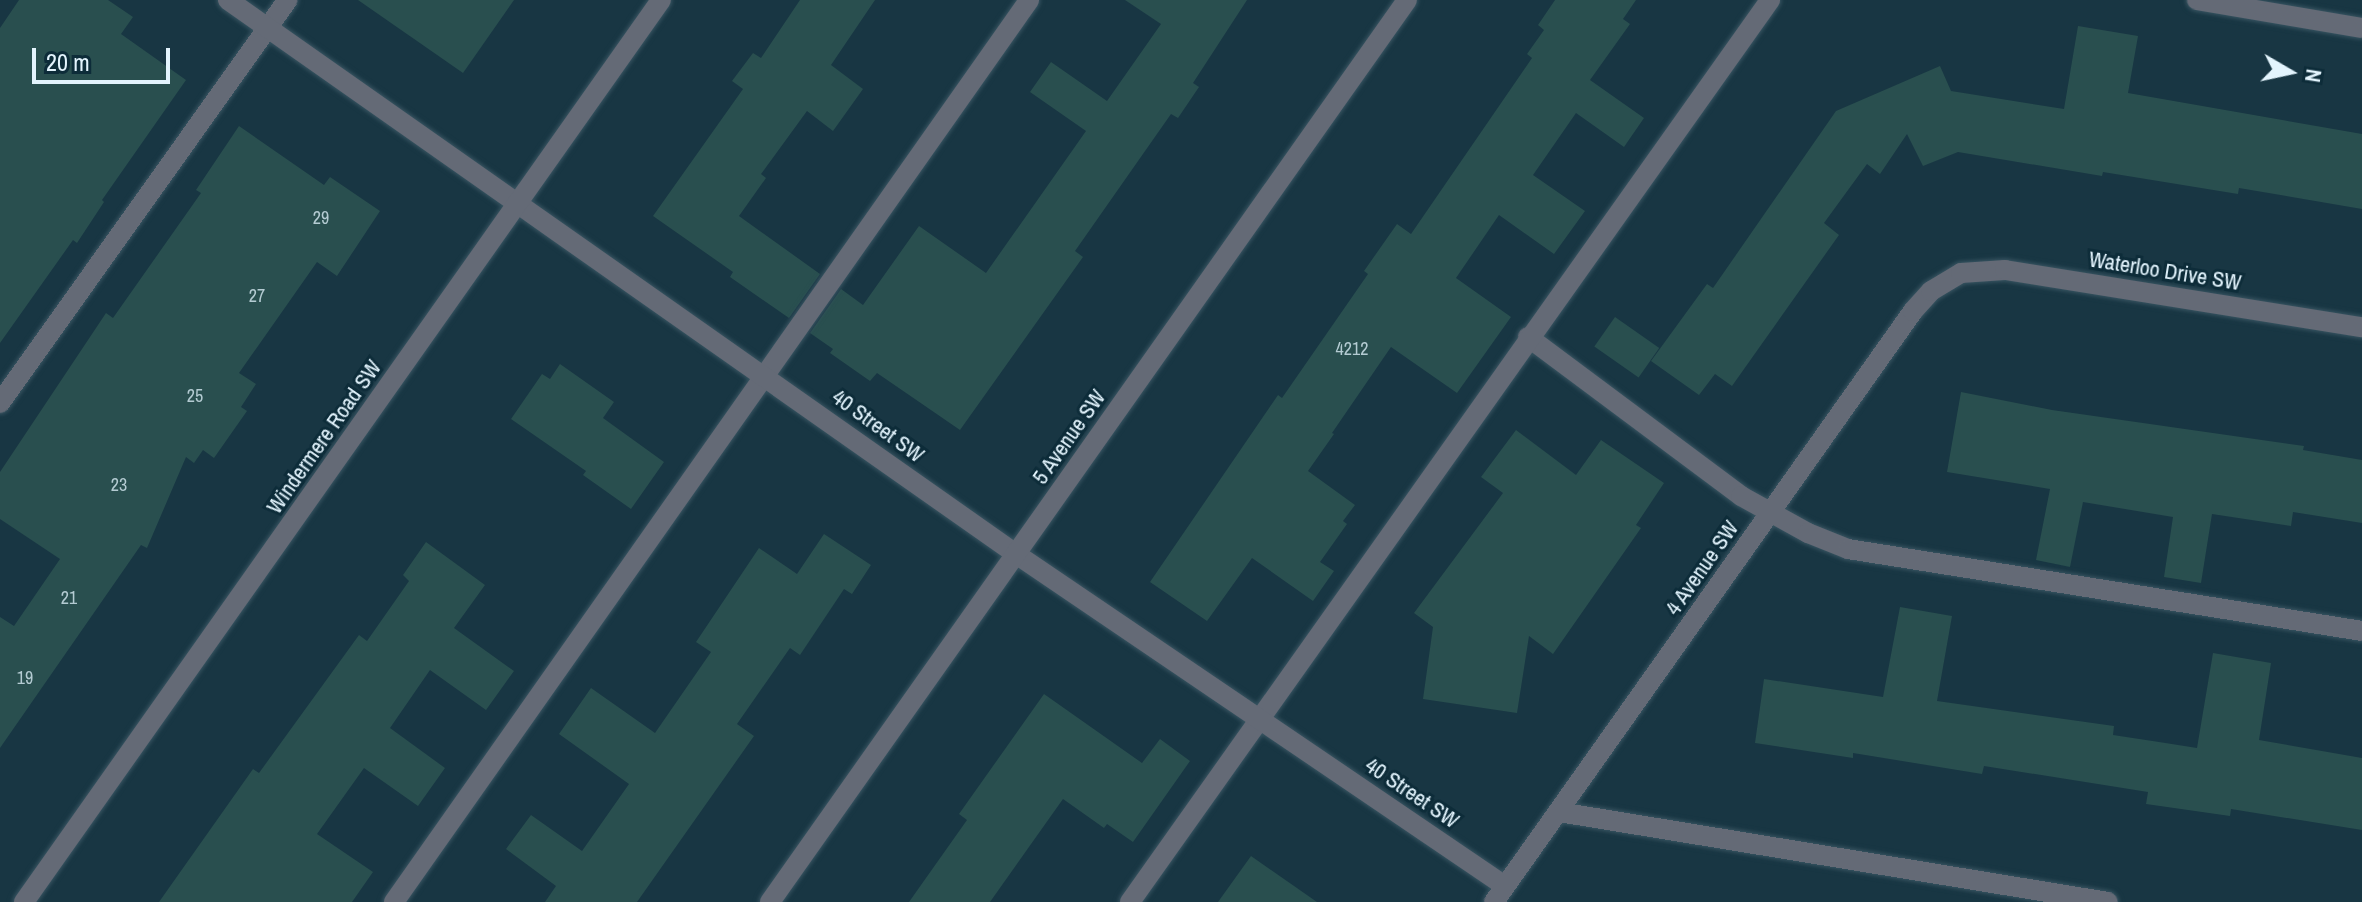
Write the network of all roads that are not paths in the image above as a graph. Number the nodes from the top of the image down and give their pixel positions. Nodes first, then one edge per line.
1 (228, 0) edge
2 (287, 0) edge
3 (661, 0) edge
4 (1029, 0) edge
5 (1407, 0) edge
6 (1770, 0) edge
7 (2197, 0) edge
8 (267, 28) junction
9 (2362, 28) edge
10 (518, 204) junction
11 (1961, 273) joint
12 (2362, 327) edge
13 (1528, 337) junction
14 (764, 374) junction
15 (0, 403) edge
16 (1771, 513) junction
17 (1016, 554) junction
18 (2362, 631) edge
19 (1259, 717) junction
20 (1559, 812) junction
21 (1499, 894) edge
22 (24, 902) edge
23 (394, 902) edge
24 (770, 902) edge
25 (1130, 902) edge
26 (2108, 902) edge

1 - 8 street, 40 Street SW
2 - 8 street
3 - 10 street, Windermere Road SW
4 - 14 street
5 - 17 street, 5 Avenue SW
6 - 13 street
7 - 9 street
8 - 10 street, 40 Street SW
8 - 15 street
10 - 14 street, 40 Street SW
10 - 22 street, Windermere Road SW
11 - 12 street, Waterloo Drive SW
11 - 16 street, 4 Avenue SW
13 - 16 street
13 - 19 street
14 - 17 street, 40 Street SW
14 - 23 street
16 - 18 street
16 - 20 street, 4 Avenue SW
17 - 19 street, 40 Street SW
17 - 24 street, 5 Avenue SW
19 - 21 street, 40 Street SW
19 - 25 street
20 - 21 street, 4 Avenue SW
20 - 26 street

